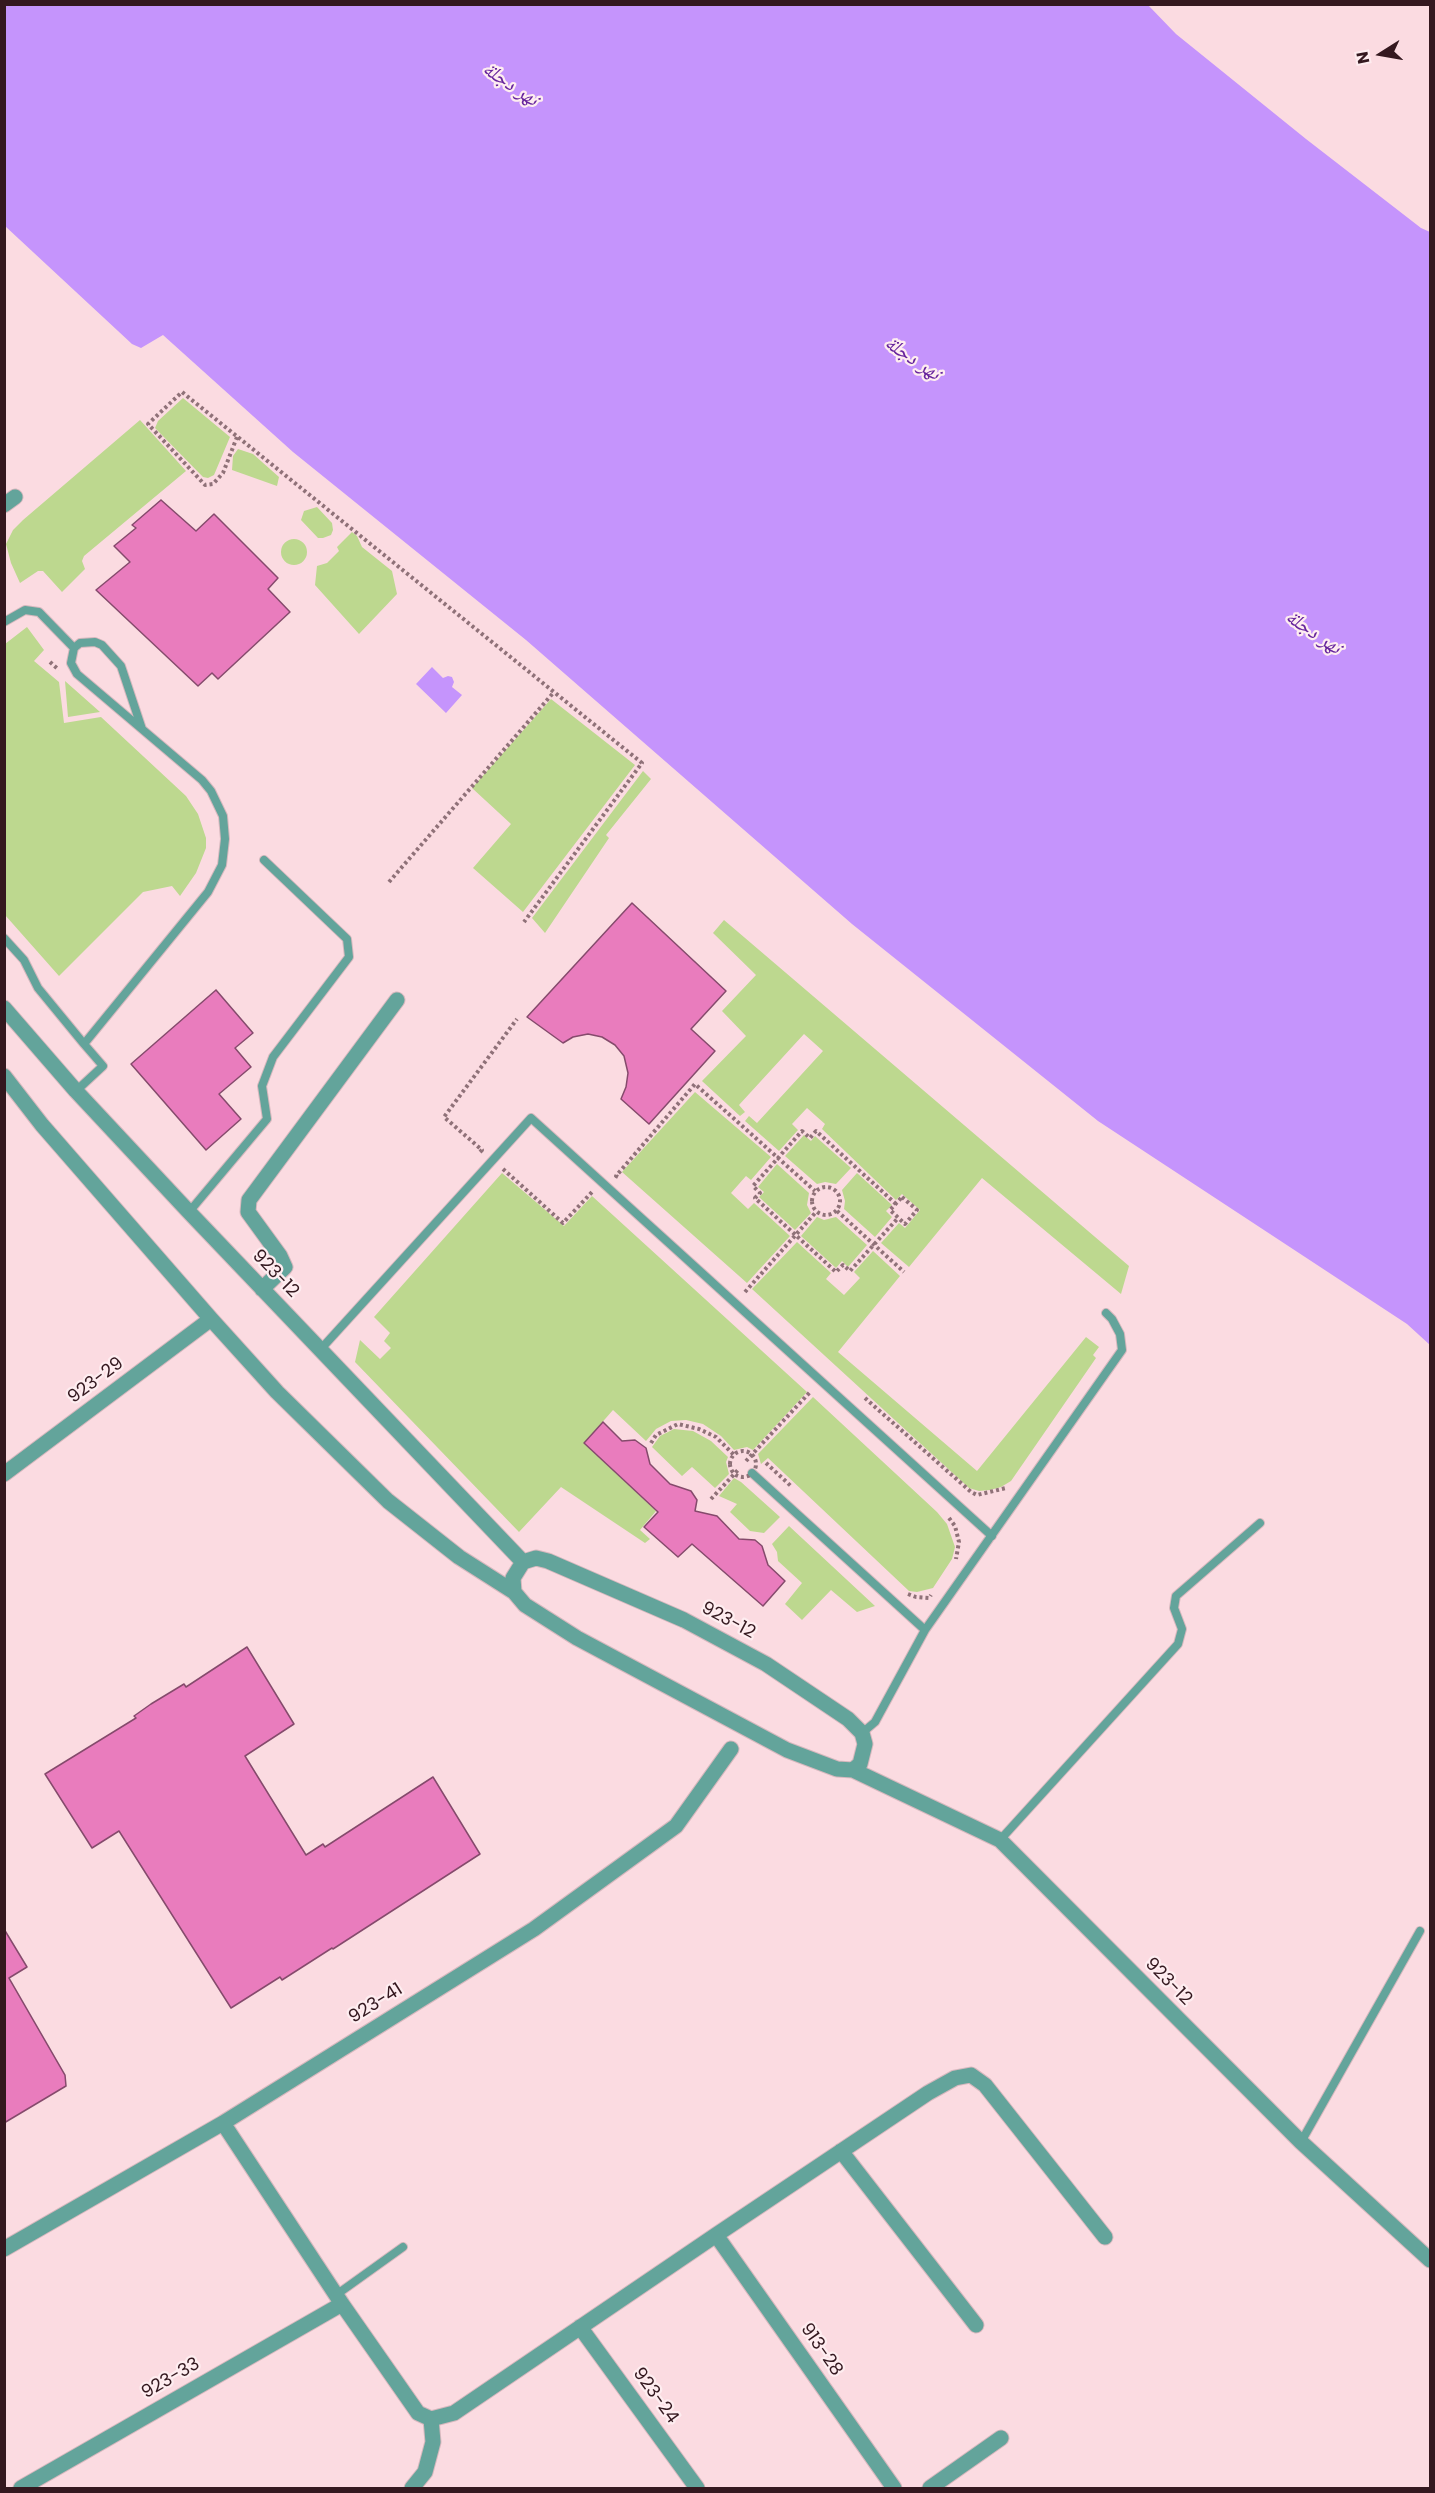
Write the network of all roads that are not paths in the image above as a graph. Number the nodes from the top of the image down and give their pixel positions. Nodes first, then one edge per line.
1 (4, 622) edge
2 (74, 648) junction
3 (143, 730) junction
4 (264, 860) dead end
5 (4, 938) edge
6 (398, 1000) dead end
7 (4, 1008) edge
8 (84, 1044) junction
9 (4, 1076) edge
10 (76, 1090) junction
11 (189, 1212) junction
12 (262, 1289) junction
13 (1106, 1313) dead end
14 (211, 1319) junction
15 (320, 1350) junction
16 (752, 1473) dead end
17 (4, 1474) edge
18 (1260, 1523) dead end
19 (992, 1536) junction
20 (523, 1562) junction
21 (514, 1592) junction
22 (925, 1630) junction
23 (862, 1733) junction
24 (731, 1749) dead end
25 (853, 1770) junction
26 (1000, 1840) junction
27 (1420, 1931) dead end
28 (223, 2122) junction
29 (1301, 2142) junction
30 (841, 2151) junction
31 (716, 2235) junction
32 (1105, 2237) dead end
33 (403, 2247) dead end
34 (4, 2249) edge
35 (1431, 2260) edge
36 (339, 2300) junction
37 (976, 2325) dead end
38 (580, 2327) junction
39 (431, 2419) junction
40 (1001, 2438) dead end
41 (21, 2488) edge
42 (412, 2488) edge
43 (698, 2488) edge
44 (894, 2488) edge
45 (930, 2488) edge

1 - 2 lane
2 - 3 lane
2 - 3 lane
3 - 8 lane
4 - 11 lane
5 - 8 lane
6 - 12 street
7 - 10 street, 923-12
8 - 10 lane
9 - 14 street, 923-12
10 - 11 street, 923-12
11 - 12 street, 923-12
12 - 15 street, 923-12
13 - 19 lane
14 - 17 street, 923-29
14 - 21 street, 923-12
15 - 19 lane
15 - 20 street, 923-12
16 - 22 lane
18 - 26 lane
19 - 22 lane
20 - 21 street
20 - 23 street, 923-12
21 - 25 street, 923-12
22 - 23 lane
23 - 25 street
24 - 28 street, 923-41
25 - 26 street, 923-12
26 - 29 street, 923-12
27 - 29 lane
28 - 34 street, 923-41
28 - 36 street
29 - 35 street, 923-12
30 - 31 street
30 - 32 street
30 - 37 street
31 - 38 street
31 - 44 street, 913-28
33 - 36 lane
36 - 39 street
36 - 41 street, 923-33
38 - 39 street
38 - 43 street, 923-24
39 - 42 street
40 - 45 street

